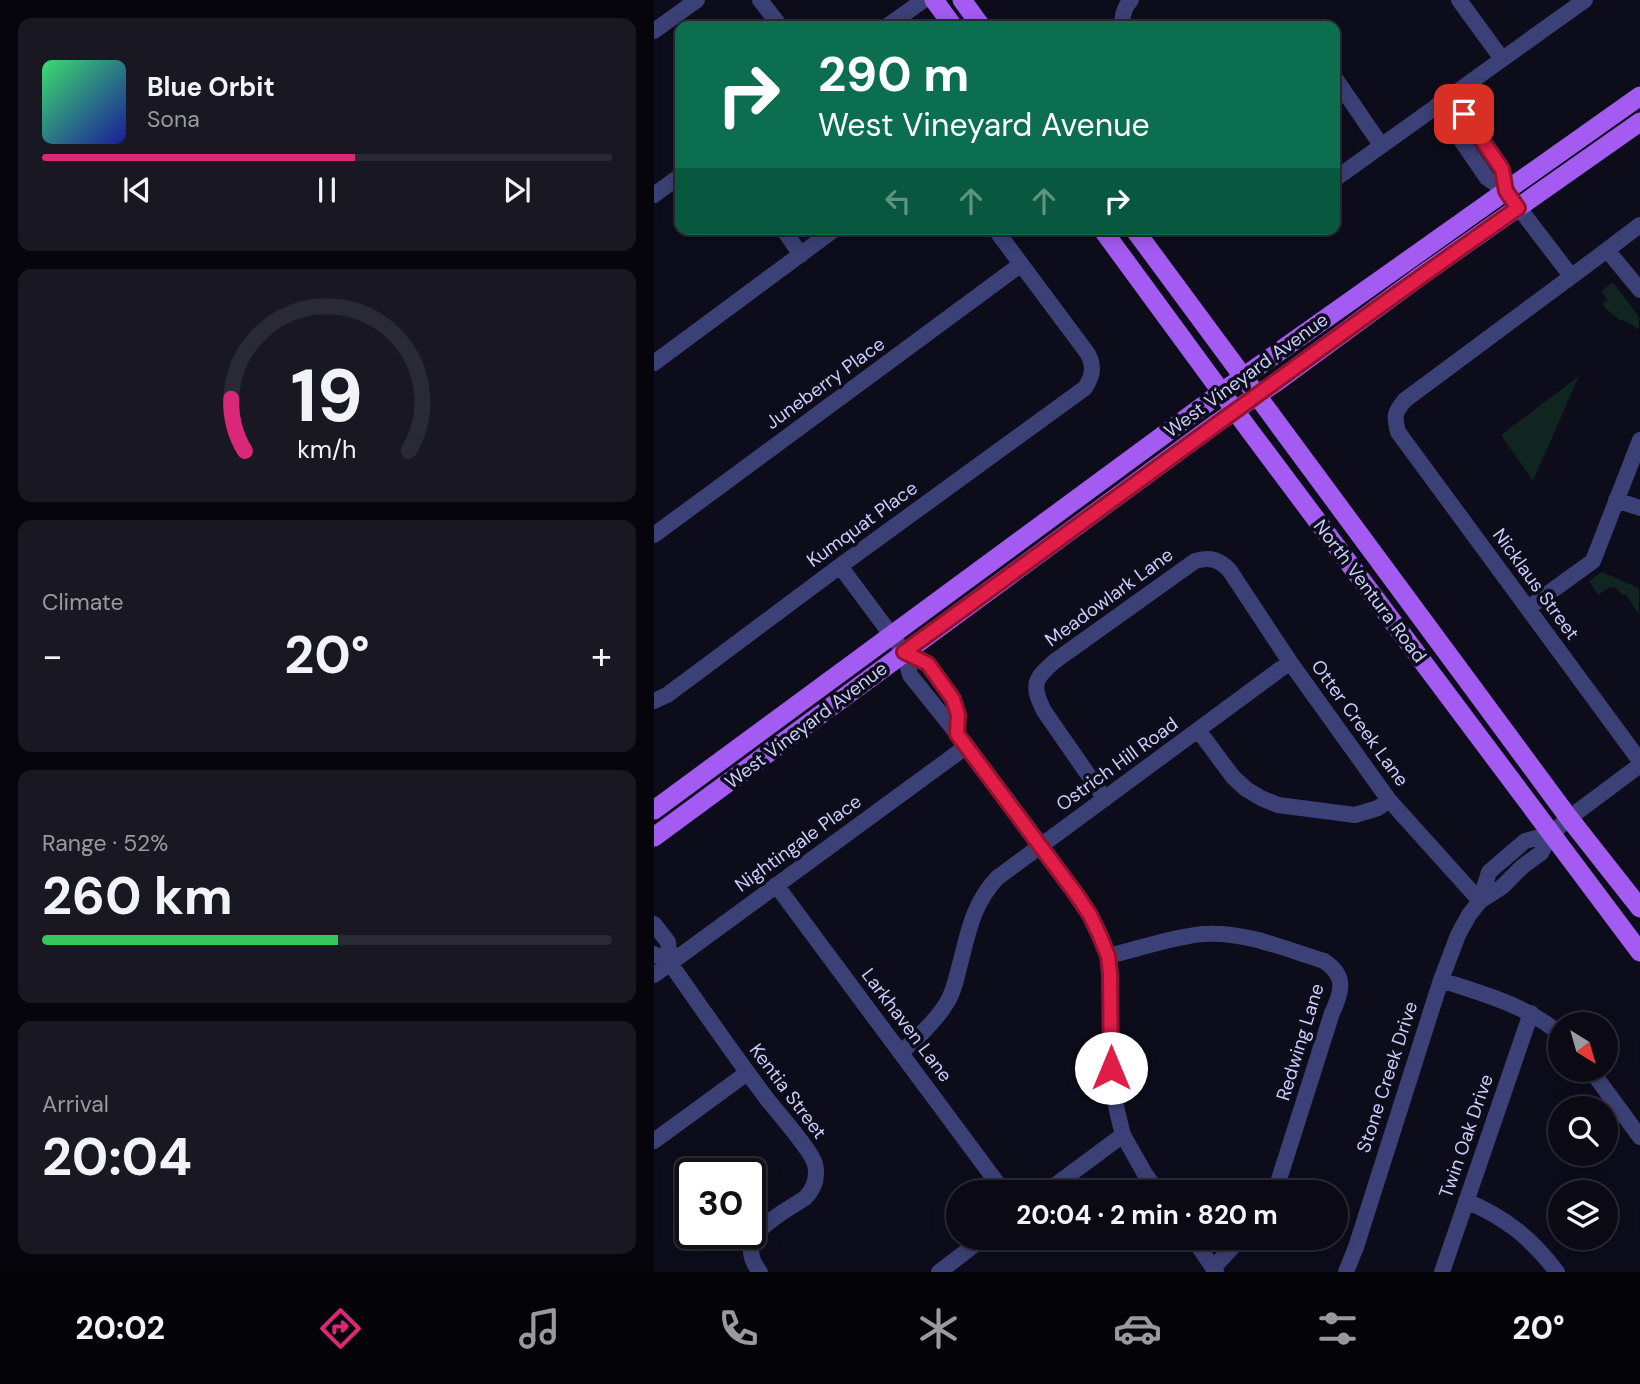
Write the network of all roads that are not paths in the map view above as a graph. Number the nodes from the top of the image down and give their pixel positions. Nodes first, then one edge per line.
1 (697, 0) edge
2 (760, 0) edge
3 (924, 0) edge
4 (934, 0) edge
5 (962, 0) edge
6 (1131, 0) edge
7 (1459, 0) edge
8 (1585, 0) edge
9 (776, 21) edge
10 (894, 21) edge
11 (949, 21) edge
12 (977, 21) edge
13 (1122, 21) edge
14 (654, 31) edge
15 (1502, 59) junction
16 (1340, 85) edge
17 (1451, 96) junction
18 (1639, 96) edge
19 (1437, 106) junction
20 (1639, 122) edge
21 (1381, 145) junction
22 (1340, 175) edge
23 (675, 180) edge
24 (1506, 191) junction
25 (654, 195) edge
26 (1518, 208) junction
27 (1639, 225) edge
28 (787, 235) edge
29 (827, 235) edge
30 (999, 235) edge
31 (1106, 235) edge
32 (1138, 235) edge
33 (1607, 250) junction
34 (802, 255) junction
35 (1020, 265) junction
36 (1571, 276) junction
37 (1639, 290) edge
38 (654, 363) edge
39 (1243, 377) junction
40 (1222, 392) junction
41 (1257, 396) junction
42 (1235, 410) junction
43 (1639, 440) edge
44 (1616, 500) junction
45 (1639, 508) edge
46 (654, 534) edge
47 (1217, 560) joint
48 (840, 566) junction
49 (1528, 608) junction
50 (891, 635) junction
51 (904, 652) junction
52 (1290, 662) junction
53 (656, 700) edge
54 (1198, 730) junction
55 (962, 740) junction
56 (1639, 763) edge
57 (1105, 799) junction
58 (1389, 800) junction
59 (654, 810) edge
60 (1569, 818) junction
61 (1551, 834) junction
62 (654, 837) edge
63 (1041, 845) junction
64 (776, 885) junction
65 (1480, 901) junction
66 (1639, 908) edge
67 (654, 924) edge
68 (1639, 952) edge
69 (654, 954) edge
70 (1108, 956) junction
71 (670, 963) junction
72 (654, 975) edge
73 (1441, 980) junction
74 (1531, 1013) junction
75 (1548, 1023) edge
76 (901, 1052) junction
77 (747, 1073) junction
78 (1599, 1082) edge
79 (1123, 1135) junction
80 (1639, 1137) edge
81 (654, 1142) edge
82 (995, 1180) edge
83 (1062, 1180) edge
84 (1149, 1180) edge
85 (1279, 1180) edge
86 (1465, 1201) junction
87 (968, 1250) edge
88 (1201, 1250) edge
89 (1231, 1250) edge
90 (1215, 1270) edge
91 (760, 1272) edge
92 (939, 1272) edge
93 (1346, 1272) edge
94 (1442, 1272) edge
95 (1557, 1272) edge

1 - 14 street
2 - 9 street
3 - 10 street
4 - 11 main road
5 - 12 main road
6 - 13 street
7 - 15 street
8 - 15 street
15 - 17 street
16 - 21 street
17 - 19 street
17 - 24 street
18 - 24 main road, West Vineyard Avenue
19 - 21 street
19 - 24 street
20 - 26 main road, West Vineyard Avenue
21 - 22 street
23 - 25 street
24 - 26 street
24 - 39 main road, West Vineyard Avenue
26 - 36 street
26 - 41 main road, West Vineyard Avenue
27 - 33 street
28 - 34 street
29 - 34 street
30 - 35 street
31 - 40 main road, North Ventura Road
32 - 39 main road, North Ventura Road
33 - 36 street
33 - 37 street
34 - 38 street
35 - 46 street, Juneberry Place
35 - 48 street, Kumquat Place
36 - 49 street, Nicklaus Street
39 - 40 main road, West Vineyard Avenue
39 - 41 main road, North Ventura Road
40 - 42 main road, North Ventura Road
40 - 50 main road, West Vineyard Avenue
41 - 42 main road, West Vineyard Avenue
41 - 60 main road, North Ventura Road
42 - 51 main road, West Vineyard Avenue
42 - 61 main road, North Ventura Road
43 - 44 street
44 - 45 street
44 - 49 street
47 - 52 street, Otter Creek Lane
47 - 57 street, Meadowlark Lane
48 - 50 street
48 - 53 street, Kumquat Place
49 - 56 street, Nicklaus Street
50 - 51 street
50 - 59 main road, West Vineyard Avenue
51 - 55 street
51 - 62 main road, West Vineyard Avenue
52 - 54 street, Ostrich Hill Road
52 - 58 street, Otter Creek Lane
54 - 57 street, Ostrich Hill Road
54 - 58 street
55 - 63 street
55 - 64 street, Nightingale Place
56 - 60 street, Stone Creek Drive
57 - 63 street, Ostrich Hill Road
58 - 65 street, Otter Creek Lane
60 - 61 street, Stone Creek Drive
60 - 66 main road, North Ventura Road
61 - 65 street, Stone Creek Drive
61 - 68 main road, North Ventura Road
63 - 70 street
63 - 76 street, Ostrich Hill Road
64 - 71 street, Nightingale Place
64 - 76 street, Larkhaven Lane
65 - 73 street, Stone Creek Drive
67 - 71 street, Kentia Street
69 - 71 street, Kentia Street
70 - 79 street
70 - 85 street, Redwing Lane
71 - 72 street, Nightingale Place
71 - 77 street, Kentia Street
73 - 74 street
73 - 93 street, Stone Creek Drive
74 - 75 street
74 - 86 street, Twin Oak Drive
76 - 82 street, Larkhaven Lane
77 - 81 street
77 - 91 street, Kentia Street
78 - 80 street
79 - 83 street
79 - 84 street
86 - 94 street, Twin Oak Drive
86 - 95 street
87 - 92 street
88 - 90 street
89 - 90 street

